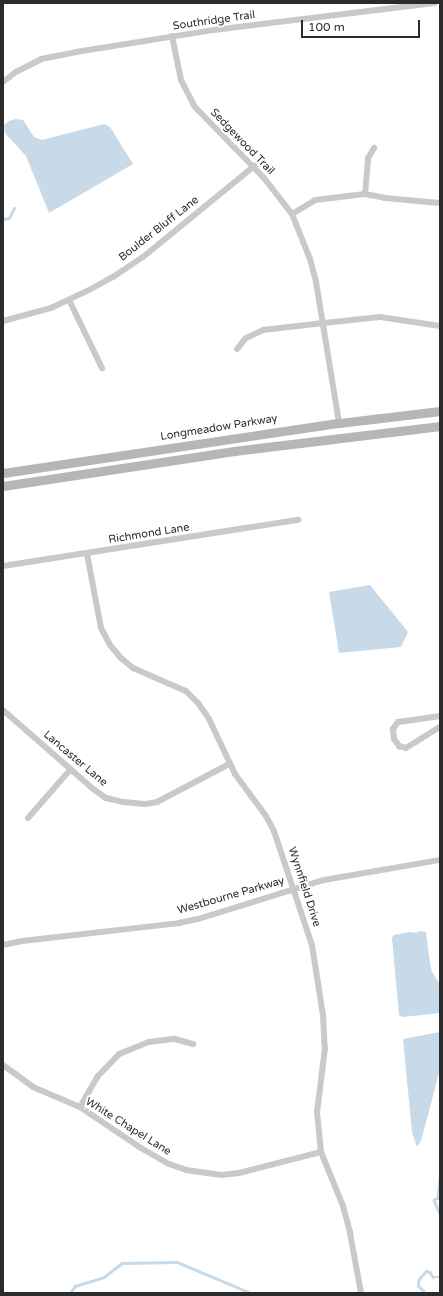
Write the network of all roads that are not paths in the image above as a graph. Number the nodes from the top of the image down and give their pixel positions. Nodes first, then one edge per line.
1 (434, 3) edge
2 (172, 36) junction
3 (3, 82) edge
4 (374, 148) dead end
5 (254, 166) junction
6 (365, 194) junction
7 (440, 203) edge
8 (292, 214) junction
9 (69, 300) junction
10 (3, 321) edge
11 (324, 322) junction
12 (440, 326) edge
13 (237, 349) dead end
14 (102, 368) dead end
15 (440, 411) edge
16 (339, 422) junction
17 (440, 426) edge
18 (3, 473) edge
19 (3, 486) edge
20 (298, 520) dead end
21 (87, 554) junction
22 (3, 566) edge
23 (3, 710) edge
24 (440, 716) edge
25 (440, 727) edge
26 (229, 764) junction
27 (70, 770) junction
28 (28, 818) dead end
29 (440, 860) edge
30 (294, 888) junction
31 (3, 945) edge
32 (193, 1044) dead end
33 (3, 1065) edge
34 (80, 1107) junction
35 (321, 1152) junction
36 (361, 1293) edge

1 - 2 street, Southridge Trail
2 - 3 street, Southridge Trail
2 - 5 street, Sedgewood Trail
4 - 6 street
5 - 8 street, Sedgewood Trail
5 - 9 street, Boulder Bluff Lane
6 - 7 street
6 - 8 street
8 - 11 street, Sedgewood Trail
9 - 10 street, Boulder Bluff Lane
9 - 14 street
11 - 12 street
11 - 13 street
11 - 16 street, Sedgewood Trail
15 - 16 street, Longmeadow Parkway
16 - 18 street, Longmeadow Parkway
17 - 19 street
20 - 21 street, Richmond Lane
21 - 22 street, Richmond Lane
21 - 26 street, Wynnfield Drive
23 - 27 street, Lancaster Lane
24 - 25 street
26 - 27 street, Lancaster Lane
26 - 30 street, Wynnfield Drive
27 - 28 street
29 - 30 street, Westbourne Parkway
30 - 31 street, Westbourne Parkway
30 - 35 street, Wynnfield Drive
32 - 34 street
33 - 34 street, White Chapel Lane
34 - 35 street, White Chapel Lane
35 - 36 street, Wynnfield Drive

